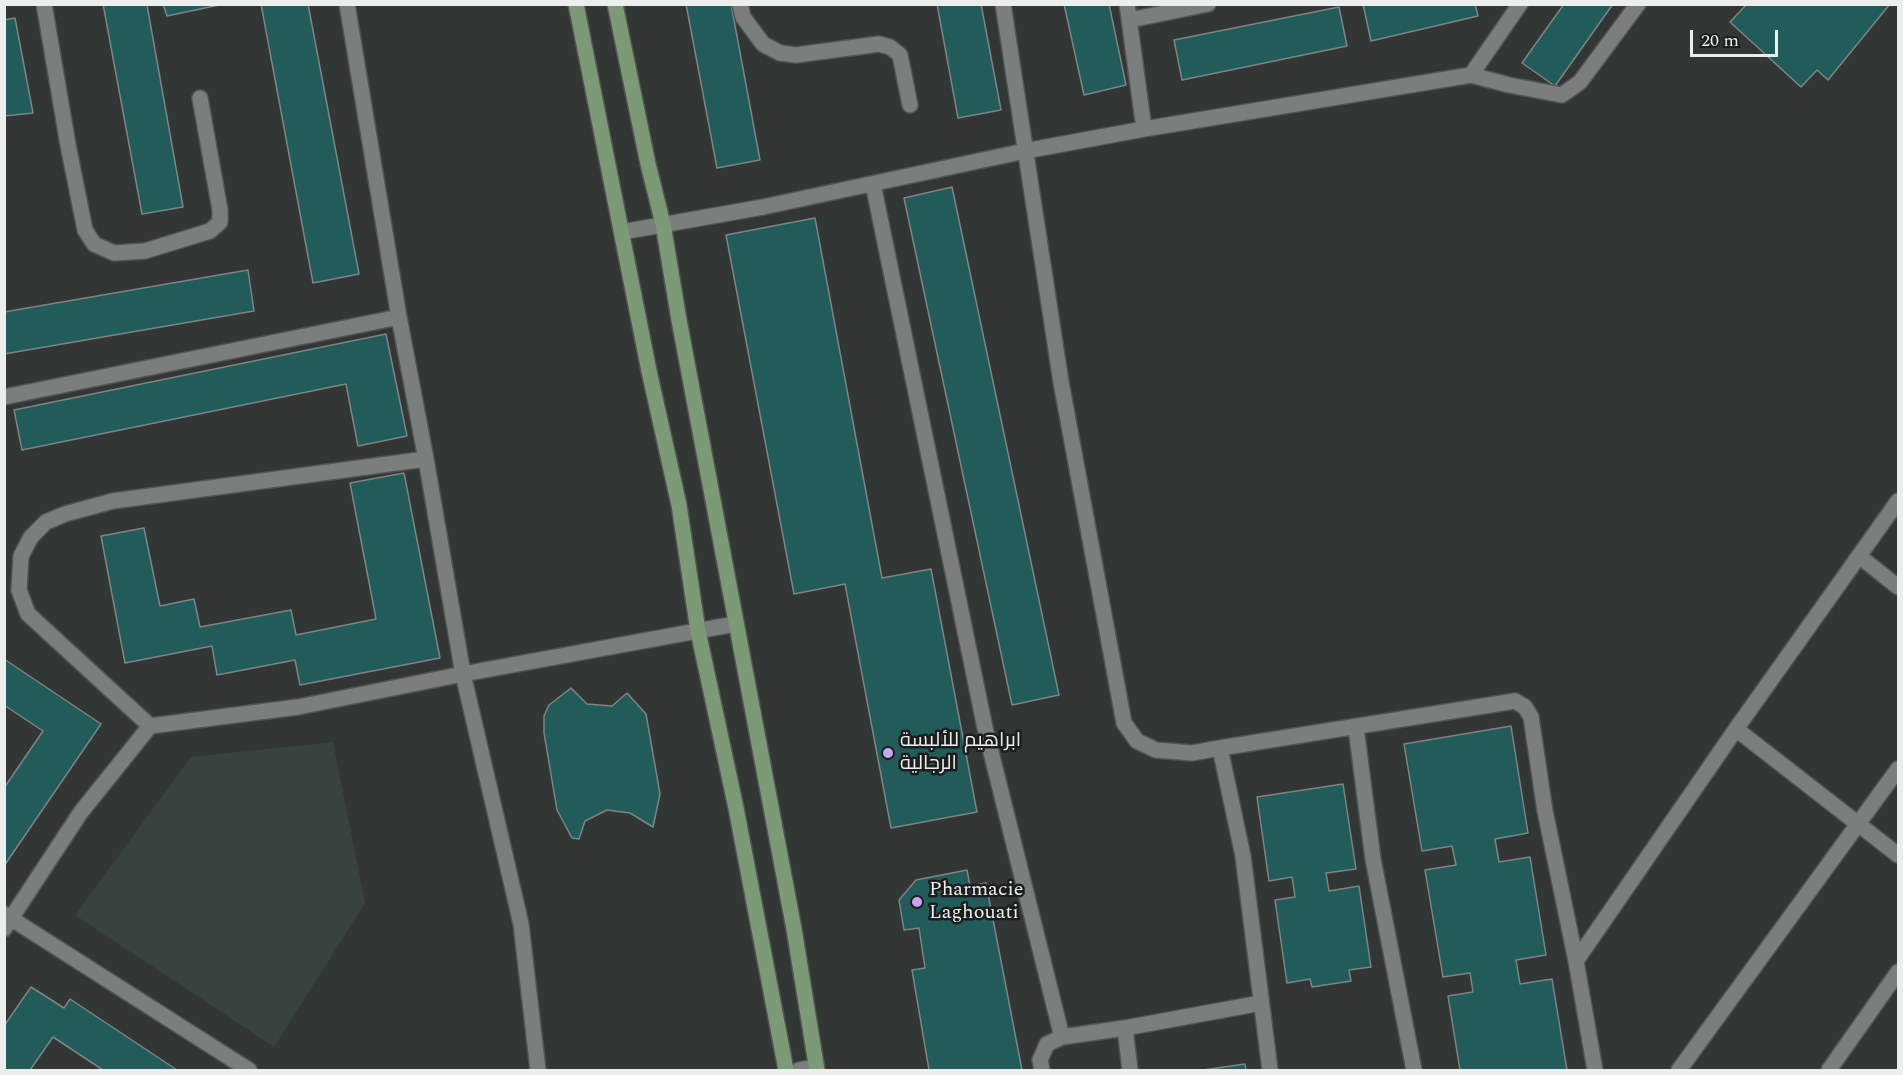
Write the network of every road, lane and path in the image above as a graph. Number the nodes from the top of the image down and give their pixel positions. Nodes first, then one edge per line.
1 (44, 4) edge
2 (347, 4) edge
3 (576, 4) edge
4 (615, 4) edge
5 (740, 4) edge
6 (1003, 4) edge
7 (1127, 4) edge
8 (1208, 4) edge
9 (1520, 4) edge
10 (1638, 4) edge
11 (1130, 20) junction
12 (1471, 75) junction
13 (200, 98) dead end
14 (910, 105) dead end
15 (1144, 129) junction
16 (1025, 151) junction
17 (873, 184) junction
18 (663, 224) junction
19 (622, 232) junction
20 (399, 317) junction
21 (4, 397) edge
22 (426, 459) junction
23 (1899, 501) edge
24 (1859, 556) junction
25 (1899, 587) edge
26 (735, 624) junction
27 (698, 631) junction
28 (463, 674) junction
29 (150, 726) junction
30 (1356, 728) junction
31 (1736, 729) junction
32 (1220, 748) junction
33 (1899, 769) edge
34 (1860, 823) junction
35 (1899, 855) edge
36 (7, 920) edge
37 (1575, 961) junction
38 (1899, 972) edge
39 (1261, 1003) junction
40 (1125, 1028) junction
41 (1062, 1037) junction
42 (245, 1069) edge
43 (817, 1069) edge
44 (538, 1071) edge
45 (786, 1071) edge
46 (799, 1071) edge
47 (1042, 1071) edge
48 (1130, 1071) edge
49 (1270, 1071) edge
50 (1414, 1071) edge
51 (1596, 1071) edge
52 (1679, 1071) edge
53 (1829, 1071) edge

1 - 13 street
2 - 20 street
3 - 19 main road
4 - 18 main road
5 - 14 street
6 - 16 street
7 - 11 street
8 - 11 street
9 - 12 street
10 - 12 street
11 - 15 street
12 - 15 street
15 - 16 street
16 - 17 street
16 - 32 street
17 - 18 street
17 - 41 street
18 - 19 street
18 - 26 main road
19 - 27 main road
20 - 21 street
20 - 22 street
22 - 28 street
22 - 29 street
23 - 24 street
24 - 25 street
24 - 31 street
26 - 27 street
26 - 43 main road
27 - 28 street
27 - 45 main road
28 - 29 street
28 - 44 street
29 - 36 street
30 - 32 street
30 - 37 street
30 - 50 street
31 - 34 street
31 - 37 street
32 - 39 street
33 - 34 street
34 - 35 street
34 - 52 street
36 - 42 street
37 - 51 street
38 - 53 street
39 - 40 street
39 - 49 street
40 - 41 street
40 - 48 street
41 - 47 street
43 - 46 street

